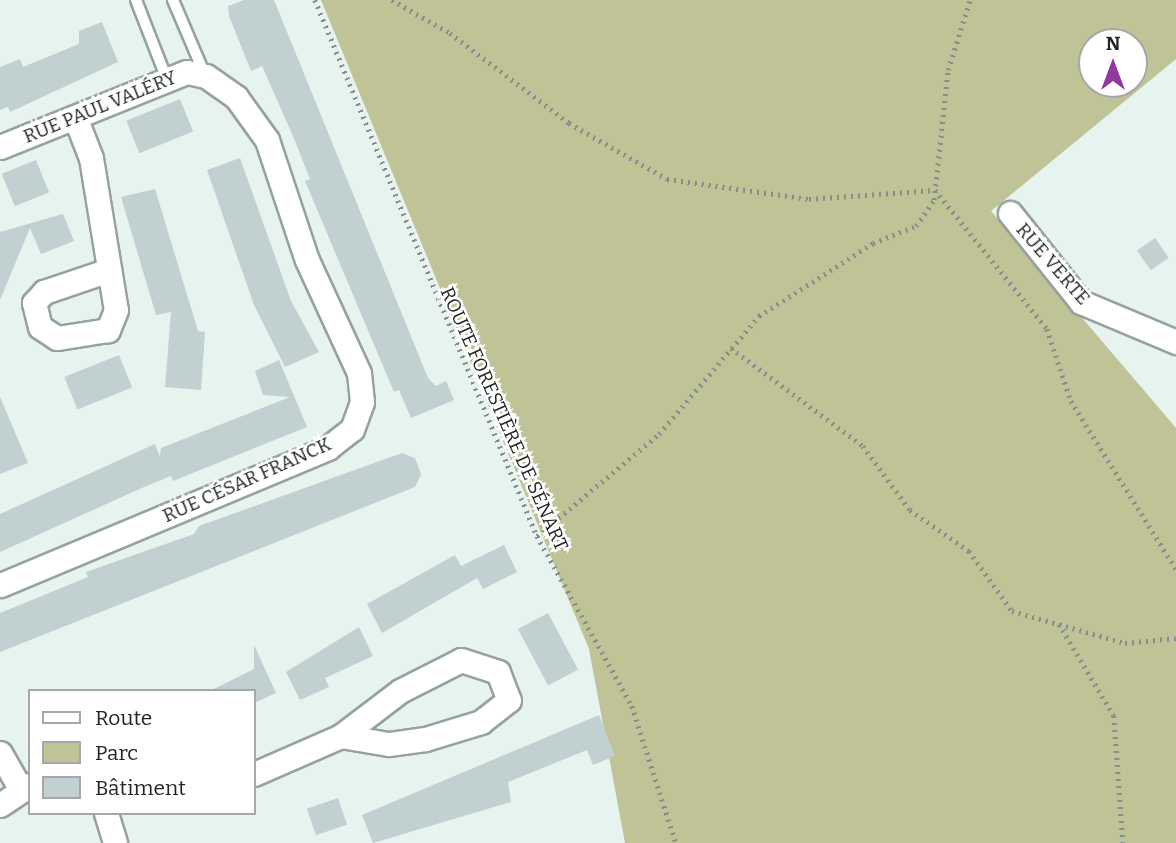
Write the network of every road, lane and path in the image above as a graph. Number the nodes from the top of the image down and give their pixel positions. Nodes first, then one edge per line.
1 (136, 0) edge
2 (173, 0) edge
3 (315, 0) edge
4 (392, 0) edge
5 (970, 0) edge
6 (206, 76) junction
7 (166, 77) junction
8 (236, 97) joint
9 (75, 117) junction
10 (0, 147) edge
11 (936, 190) junction
12 (1010, 214) dead end
13 (109, 270) dead end
14 (1176, 342) edge
15 (731, 348) junction
16 (537, 536) junction
17 (1176, 569) edge
18 (0, 585) edge
19 (1059, 623) junction
20 (1176, 638) edge
21 (341, 736) junction
22 (0, 752) edge
23 (256, 773) edge
24 (25, 786) edge
25 (0, 805) edge
26 (112, 815) edge
27 (115, 843) edge
28 (676, 843) edge
29 (1123, 843) edge

1 - 7 lane
2 - 6 lane
3 - 16 path, ROUTE FORESTIÈRE DE SÉNART
4 - 11 path
5 - 11 path
6 - 7 street, RUE PAUL VALÉRY
6 - 8 street, RUE PAUL VALÉRY
7 - 9 street, RUE PAUL VALÉRY
8 - 18 street, RUE CÉSAR FRANCK
9 - 10 street, RUE PAUL VALÉRY
9 - 13 street
11 - 15 path
11 - 17 path
12 - 14 street, RUE VERTE
15 - 16 path
15 - 19 path
16 - 28 path, ROUTE FORESTIÈRE DE SÉNART
19 - 20 path
19 - 29 path
21 - 21 street
21 - 23 street
22 - 24 street
24 - 25 street
26 - 27 street

